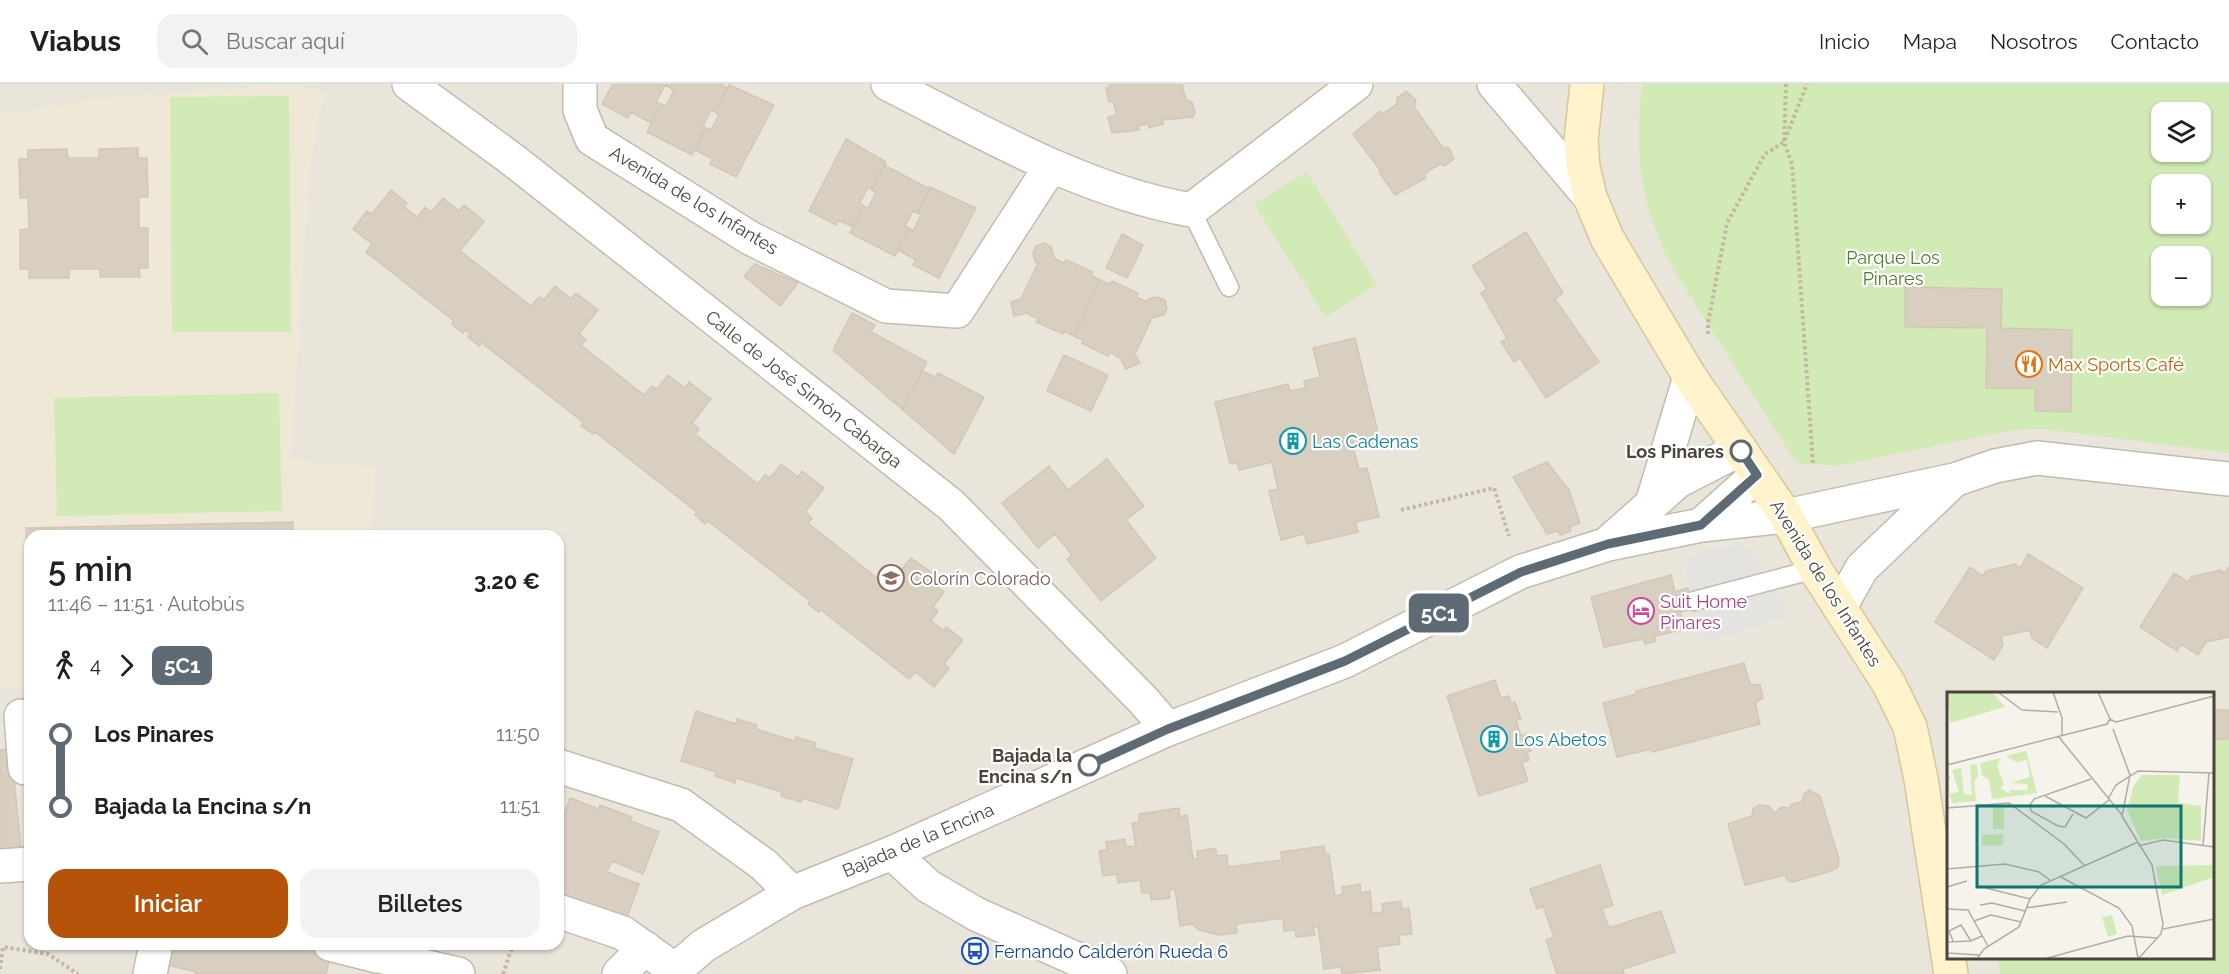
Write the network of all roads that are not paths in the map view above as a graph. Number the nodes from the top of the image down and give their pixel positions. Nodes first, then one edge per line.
1 (409, 84) edge
2 (580, 84) edge
3 (888, 84) edge
4 (1356, 84) edge
5 (1494, 84) edge
6 (1587, 84) edge
7 (1051, 166) junction
8 (1590, 196) junction
9 (1191, 210) junction
10 (1229, 288) dead end
11 (1690, 376) junction
12 (1748, 462) junction
13 (2229, 479) edge
14 (1954, 480) junction
15 (1652, 505) junction
16 (1786, 516) junction
17 (1701, 525) junction
18 (1608, 544) junction
19 (1815, 569) junction
20 (1694, 601) dead end
21 (1839, 607) junction
22 (17, 717) edge
23 (1168, 729) junction
24 (24, 762) edge
25 (564, 776) edge
26 (892, 853) junction
27 (24, 864) edge
28 (0, 866) edge
29 (792, 892) junction
30 (564, 913) edge
31 (645, 948) junction
32 (1947, 948) edge
33 (155, 950) edge
34 (356, 950) edge
35 (1949, 959) edge
36 (673, 972) edge
37 (150, 974) edge
38 (458, 974) edge
39 (619, 974) edge
40 (1110, 974) edge
41 (1951, 974) edge

1 - 23 street, Calle de José Simón Cabarga
2 - 7 street, Avenida de los Infantes
3 - 7 street
4 - 9 street
5 - 8 street, Avenida de los Infantes
6 - 8 main road, Avenida de los Infantes
7 - 9 street
8 - 11 main road, Avenida de los Infantes
9 - 10 lane
11 - 12 main road, Avenida de los Infantes
11 - 15 street
12 - 15 street, Bajada de la Encina
12 - 16 main road, Avenida de los Infantes
12 - 17 street
13 - 14 street, Bajada de la Encina
14 - 16 street, Bajada de la Encina
14 - 21 street
15 - 18 street, Bajada de la Encina
16 - 17 street, Bajada de la Encina
16 - 19 main road, Avenida de los Infantes
17 - 18 street, Bajada de la Encina
18 - 23 street, Bajada de la Encina
19 - 20 lane
19 - 21 main road, Avenida de los Infantes
21 - 32 main road, Avenida de los Infantes
22 - 24 street
23 - 26 street, Bajada de la Encina
25 - 29 street
26 - 29 street, Bajada de la Encina
26 - 40 street
27 - 28 street
29 - 36 street, Bajada de la Encina
30 - 31 street
31 - 36 street
31 - 39 street
33 - 37 street
34 - 38 street
35 - 41 main road, Avenida de los Infantes

